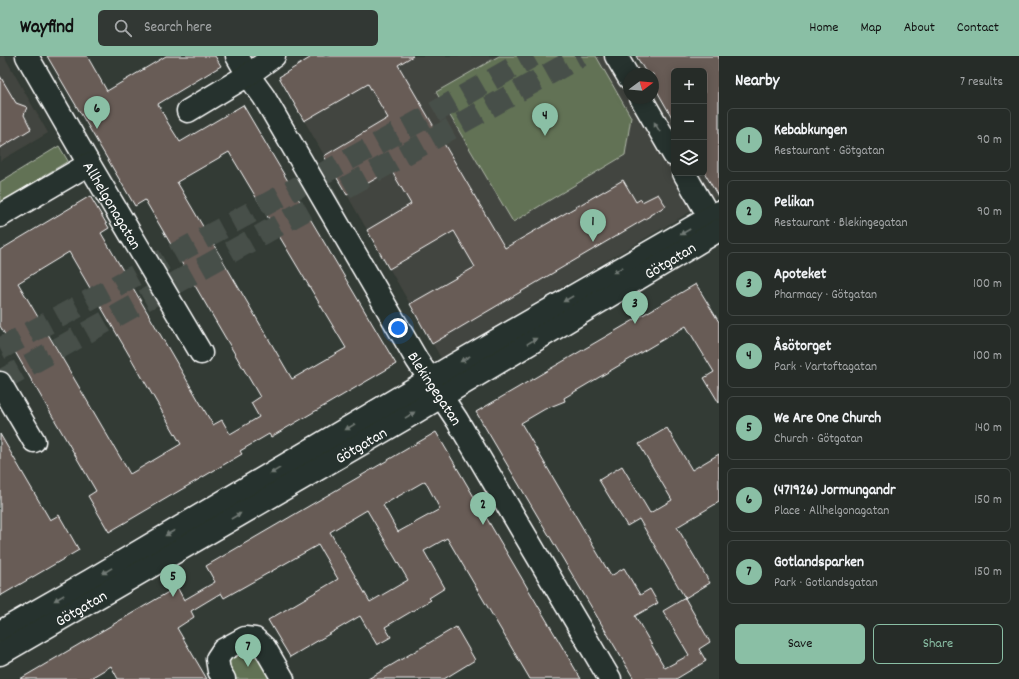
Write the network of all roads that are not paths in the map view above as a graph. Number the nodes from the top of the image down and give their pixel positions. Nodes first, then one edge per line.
1 (27, 56) edge
2 (237, 56) edge
3 (274, 56) edge
4 (616, 56) edge
5 (623, 68) edge
6 (248, 75) junction
7 (644, 104) edge
8 (188, 111) dead end
9 (671, 150) edge
10 (89, 164) junction
11 (686, 176) edge
12 (0, 216) edge
13 (716, 220) edge
14 (201, 353) dead end
15 (0, 382) edge
16 (435, 387) junction
17 (34, 440) dead end
18 (0, 632) edge
19 (0, 654) edge
20 (224, 679) edge
21 (283, 679) edge
22 (610, 679) edge

1 - 10 street, Allhelgonagatan
2 - 6 street, Blekingegatan
3 - 6 street
4 - 5 street
6 - 8 street
6 - 16 street, Blekingegatan
9 -> 7 street
10 - 12 street
10 - 14 street, Allhelgonagatan
11 - 13 street
13 - 16 street, Götgatan
15 - 17 street
16 -> 18 street, Götgatan
19 -> 16 street, Götgatan
16 - 22 street, Blekingegatan
20 - 21 street

